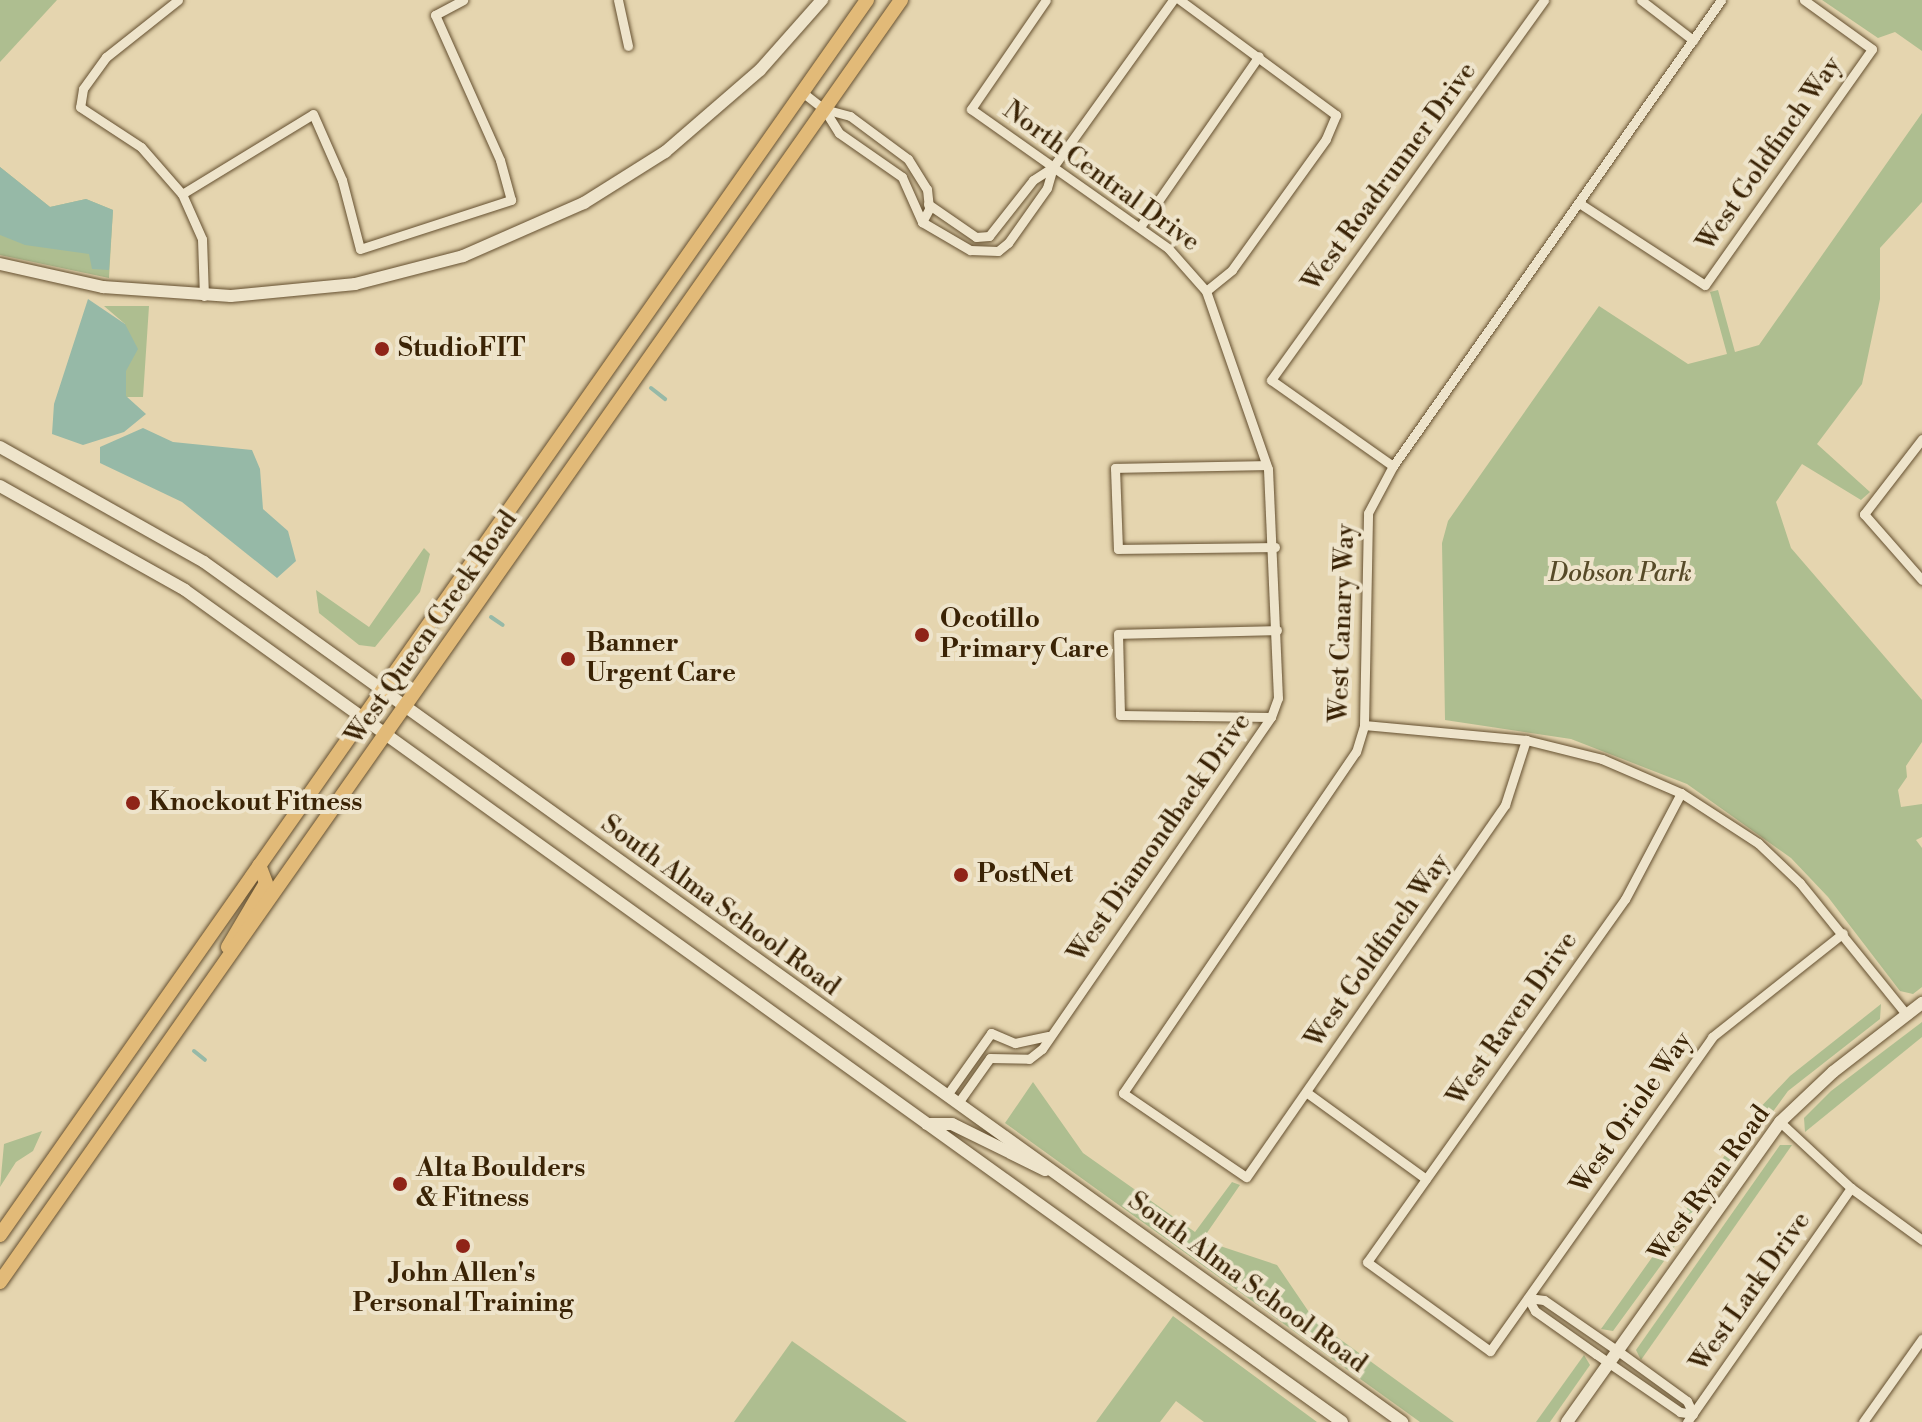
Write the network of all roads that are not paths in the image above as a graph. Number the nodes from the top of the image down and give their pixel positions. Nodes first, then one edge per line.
1 (178, 0) edge
2 (463, 0) edge
3 (618, 0) edge
4 (822, 0) edge
5 (867, 0) edge
6 (901, 0) edge
7 (1046, 0) edge
8 (1173, 0) edge
9 (1180, 0) edge
10 (1544, 0) edge
11 (1641, 0) edge
12 (1721, 0) edge
13 (1804, 0) edge
14 (1693, 40) junction
15 (628, 46) dead end
16 (1259, 56) junction
17 (802, 92) junction
18 (824, 109) junction
19 (1053, 167) junction
20 (182, 194) junction
21 (1579, 203) junction
22 (928, 204) junction
23 (922, 222) junction
24 (1140, 227) junction
25 (0, 264) edge
26 (1206, 291) junction
27 (204, 296) junction
28 (1232, 374) joint
29 (1922, 439) edge
30 (0, 447) edge
31 (1266, 465) junction
32 (1393, 466) junction
33 (0, 486) edge
34 (1275, 547) junction
35 (1922, 580) edge
36 (1277, 630) junction
37 (383, 690) junction
38 (406, 707) junction
39 (1271, 717) junction
40 (363, 718) junction
41 (1364, 725) junction
42 (386, 734) junction
43 (1526, 740) junction
44 (1681, 793) junction
45 (259, 865) junction
46 (1843, 933) junction
47 (213, 980) junction
48 (1922, 1003) edge
49 (1907, 1015) junction
50 (1048, 1036) junction
51 (1306, 1092) junction
52 (952, 1099) junction
53 (1780, 1122) junction
54 (927, 1124) junction
55 (1059, 1175) junction
56 (1246, 1177) joint
57 (1426, 1179) junction
58 (1851, 1188) junction
59 (0, 1235) edge
60 (1922, 1240) edge
61 (0, 1282) edge
62 (1528, 1298) junction
63 (1922, 1339) edge
64 (1490, 1351) joint
65 (1618, 1351) junction
66 (1608, 1363) junction
67 (1690, 1418) edge
68 (1342, 1422) edge
69 (1402, 1422) edge
70 (1567, 1422) edge
71 (1863, 1422) edge

1 - 20 street
2 - 20 street
3 - 15 street
4 - 27 main road
5 - 17 main road, West Queen Creek Road
6 - 18 main road, West Queen Creek Road
7 - 19 street, North Central Drive
8 - 19 street
9 - 16 street
10 - 32 street, West Roadrunner Drive
11 - 14 street
12 - 14 street, West Canary Way
13 - 21 street, West Goldfinch Way
14 - 21 street, West Canary Way
16 - 24 street
16 - 26 street
17 - 18 street
17 - 37 main road, West Queen Creek Road
18 - 22 street
18 - 23 street
18 - 38 main road, West Queen Creek Road
19 - 22 street
19 - 23 street
19 - 24 street, North Central Drive
20 - 27 street
21 - 32 street, West Canary Way
22 - 23 street
24 - 26 street, North Central Drive
25 - 27 main road
26 - 28 street, North Central Drive
28 - 31 street, West Diamondback Drive
29 - 35 street
30 - 37 main road, South Alma School Road
31 - 34 street, West Diamondback Drive
31 - 34 street
32 - 41 street, West Canary Way
33 - 40 main road
34 - 36 street, West Diamondback Drive
36 - 39 street, West Diamondback Drive
36 - 39 street
37 - 38 main road, South Alma School Road
37 - 40 main road, West Queen Creek Road
38 - 42 main road, West Queen Creek Road
38 - 52 main road, South Alma School Road
39 - 50 street, West Diamondback Drive
40 - 42 main road
40 - 45 main road, West Queen Creek Road
41 - 43 street
41 - 56 street, West Canary Way
42 - 47 main road, West Queen Creek Road
42 - 54 main road
43 - 44 street
43 - 51 street, West Goldfinch Way
44 - 46 street
44 - 57 street, West Raven Drive
45 - 47 main road
45 - 59 main road, West Queen Creek Road
46 - 49 street
46 - 62 street, West Oriole Way
47 - 61 main road, West Queen Creek Road
48 - 49 main road, West Ryan Road
49 - 53 main road, West Ryan Road
50 - 52 street, West Diamondback Drive
50 - 52 street
51 - 56 street, West Goldfinch Way
51 - 57 street
52 - 55 main road, South Alma School Road
53 - 58 street
53 - 65 main road, West Ryan Road
54 - 55 main road
54 - 68 main road
55 - 69 main road, South Alma School Road
57 - 64 street, West Raven Drive
58 - 60 street
58 - 67 street, West Lark Drive
62 - 64 street, West Oriole Way
62 - 65 street
62 - 66 street
63 - 71 street
65 - 66 main road, West Ryan Road
65 - 67 street
66 - 67 street
66 - 70 main road, West Ryan Road

